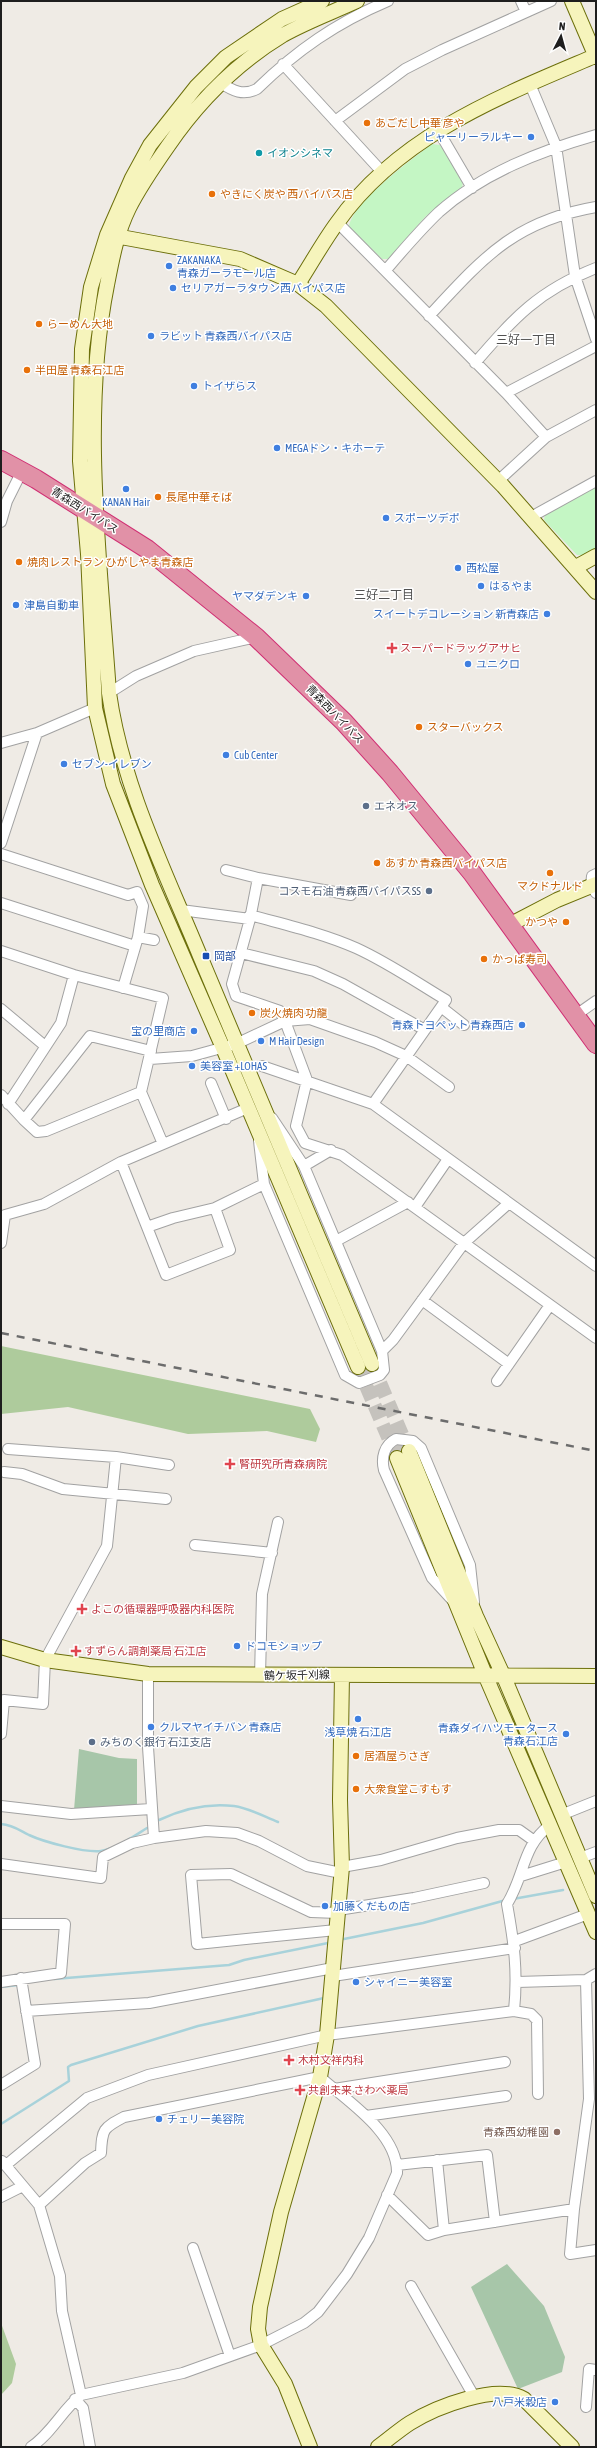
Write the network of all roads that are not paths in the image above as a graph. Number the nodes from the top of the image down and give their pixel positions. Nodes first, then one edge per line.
1 (322, 1) edge
2 (357, 1) edge
3 (388, 1) edge
4 (521, 1) edge
5 (551, 1) edge
6 (572, 1) edge
7 (526, 12) junction
8 (596, 56) edge
9 (283, 64) junction
10 (221, 83) junction
11 (530, 84) junction
12 (335, 121) junction
13 (438, 130) junction
14 (596, 135) edge
15 (556, 146) junction
16 (383, 173) junction
17 (472, 188) junction
18 (596, 207) edge
19 (565, 212) junction
20 (337, 222) junction
21 (113, 236) junction
22 (596, 268) edge
23 (386, 270) junction
24 (575, 276) junction
25 (298, 284) junction
26 (429, 316) junction
27 (596, 339) edge
28 (596, 346) edge
29 (475, 363) junction
30 (506, 394) junction
31 (596, 410) edge
32 (546, 437) junction
33 (1, 460) edge
34 (22, 471) junction
35 (498, 481) junction
36 (596, 481) edge
37 (90, 514) junction
38 (531, 517) junction
39 (1, 522) edge
40 (596, 556) edge
41 (576, 567) junction
42 (596, 592) edge
43 (256, 637) junction
44 (109, 693) junction
45 (95, 708) junction
46 (37, 733) junction
47 (1, 743) edge
48 (1, 843) edge
49 (1, 854) edge
50 (226, 870) dead end
51 (258, 878) junction
52 (595, 884) edge
53 (152, 885) junction
54 (138, 892) junction
55 (351, 895) dead end
56 (1, 904) edge
57 (181, 910) junction
58 (250, 917) junction
59 (509, 925) junction
60 (154, 940) dead end
61 (137, 942) junction
62 (1, 951) edge
63 (241, 953) junction
64 (74, 975) junction
65 (123, 988) junction
66 (596, 1001) edge
67 (441, 1007) junction
68 (1, 1009) edge
69 (576, 1016) junction
70 (285, 1020) junction
71 (464, 1025) dead end
72 (425, 1030) junction
73 (596, 1044) edge
74 (45, 1046) junction
75 (230, 1046) junction
76 (151, 1055) junction
77 (406, 1056) junction
78 (262, 1066) dead end
79 (307, 1080) junction
80 (211, 1083) dead end
81 (449, 1087) dead end
82 (142, 1092) junction
83 (1, 1095) edge
84 (8, 1104) junction
85 (373, 1104) junction
86 (248, 1108) junction
87 (264, 1108) junction
88 (226, 1119) junction
89 (24, 1120) junction
90 (257, 1129) junction
91 (163, 1144) junction
92 (331, 1150) junction
93 (448, 1159) junction
94 (121, 1162) junction
95 (304, 1166) junction
96 (264, 1184) junction
97 (509, 1203) junction
98 (411, 1205) junction
99 (215, 1208) junction
100 (147, 1227) junction
101 (336, 1241) junction
102 (1, 1243) edge
103 (464, 1243) junction
104 (596, 1266) edge
105 (422, 1300) junction
106 (550, 1305) junction
107 (596, 1338) edge
108 (382, 1351) junction
109 (509, 1364) junction
110 (497, 1381) dead end
111 (8, 1449) dead end
112 (116, 1457) junction
113 (169, 1465) dead end
114 (4, 1472) dead end
115 (112, 1492) junction
116 (166, 1499) dead end
117 (278, 1522) dead end
118 (195, 1545) dead end
119 (272, 1553) junction
120 (458, 1607) junction
121 (476, 1616) junction
122 (1, 1647) edge
123 (45, 1660) junction
124 (148, 1674) junction
125 (342, 1675) junction
126 (260, 1676) junction
127 (596, 1676) edge
128 (486, 1677) junction
129 (504, 1677) junction
130 (1, 1734) edge
131 (596, 1801) edge
132 (1, 1806) edge
133 (151, 1809) junction
134 (561, 1814) junction
135 (550, 1825) junction
136 (154, 1838) junction
137 (533, 1840) junction
138 (596, 1852) edge
139 (580, 1858) junction
140 (566, 1862) junction
141 (1, 1864) edge
142 (341, 1870) junction
143 (521, 1876) junction
144 (484, 1883) dead end
145 (596, 1896) edge
146 (338, 1912) junction
147 (588, 1914) junction
148 (1, 1924) edge
149 (336, 1930) junction
150 (596, 1932) edge
151 (515, 1944) junction
152 (333, 1972) junction
153 (596, 1974) edge
154 (21, 1978) junction
155 (586, 1980) junction
156 (1, 1982) edge
157 (517, 1982) junction
158 (26, 2011) junction
159 (514, 2011) junction
160 (327, 2034) junction
161 (592, 2053) edge
162 (505, 2062) dead end
163 (320, 2077) junction
164 (1, 2085) edge
165 (334, 2089) junction
166 (538, 2094) dead end
167 (506, 2096) dead end
168 (366, 2116) junction
169 (437, 2160) junction
170 (3, 2163) edge
171 (397, 2165) junction
172 (23, 2186) junction
173 (387, 2196) junction
174 (1, 2198) edge
175 (39, 2205) junction
176 (574, 2209) junction
177 (495, 2222) junction
178 (444, 2230) junction
179 (193, 2248) dead end
180 (596, 2250) edge
181 (411, 2286) dead end
182 (261, 2345) junction
183 (230, 2356) junction
184 (596, 2370) edge
185 (78, 2397) junction
186 (475, 2398) junction
187 (586, 2407) dead end
188 (384, 2445) edge
189 (31, 2447) edge
190 (90, 2447) edge
191 (310, 2447) edge
192 (572, 2447) edge

1 - 21 street
2 - 10 street
3 - 9 street
4 - 7 street
5 - 7 street
6 - 8 street
7 - 12 street
8 - 11 street
9 - 10 street
9 - 12 street
10 - 21 street
11 - 13 street
11 - 15 street
12 - 16 street
13 - 16 street
13 - 17 street
14 - 15 street
15 - 17 street
15 - 19 street
16 - 20 street
17 - 23 street
18 - 19 street
19 - 24 street
19 - 26 street
20 - 23 street
20 - 25 street
21 - 25 street
21 - 37 street
22 - 24 street
23 - 26 street
24 - 27 street
24 - 29 street
25 - 35 street
26 - 29 street
28 - 30 street
29 - 30 street
30 - 32 street
31 - 32 street
32 - 35 street
33 - 34 highway, 青森西バイパス
34 - 37 highway, 青森西バイパス
34 - 39 street
35 - 38 street
36 - 38 street
37 - 43 highway, 青森西バイパス
37 - 44 street
37 - 45 street
38 - 41 street
40 - 41 street
41 - 42 street
43 - 44 street
43 - 59 highway, 青森西バイパス
44 - 57 street
45 - 46 street
45 - 53 street
46 - 47 street
46 - 48 street
49 - 54 street
50 - 51 street
51 - 55 street
51 - 58 street
52 - 59 street
53 - 54 street
53 - 75 street
54 - 61 street
56 - 61 street
57 - 58 street
57 - 75 street
58 - 63 street
58 - 67 street
59 - 69 highway, 青森西バイパス
60 - 61 street
61 - 65 street
62 - 64 street
63 - 70 street
63 - 72 street
64 - 65 street
64 - 74 street
65 - 76 street
66 - 69 street
67 - 71 street
67 - 72 street
68 - 74 street
69 - 73 highway, 青森西バイパス
70 - 75 street
70 - 77 street
70 - 79 street
72 - 77 street
74 - 84 street
75 - 76 street
75 - 86 street
75 - 87 street
76 - 82 street
76 - 89 street
77 - 81 street
77 - 85 street
78 - 79 street
79 - 85 street
79 - 92 street
80 - 88 street
82 - 89 street
82 - 91 street
83 - 84 street
84 - 89 street
85 - 93 street
86 - 88 street
86 - 90 street
87 - 90 street
87 - 95 street
88 - 91 street
90 - 96 street
91 - 94 street
92 - 95 street
92 - 98 street
93 - 97 street
93 - 98 street
94 - 100 street
94 - 102 street
95 - 101 street
96 - 99 street
96 - 108 street
97 - 103 street
97 - 104 street
98 - 101 street
98 - 103 street
99 - 100 street
99 - 100 street
101 - 108 street
103 - 105 street
103 - 106 street
105 - 108 street
105 - 109 street
106 - 107 street
106 - 109 street
109 - 110 street
111 - 112 street
112 - 113 street
112 - 115 street
114 - 115 street
115 - 116 street
115 - 123 street
117 - 119 street
118 - 119 street
119 - 126 street
120 - 121 street
120 - 121 street
120 - 128 street
121 - 129 street
122 - 123 street, 鶴ケ坂千刈線
123 - 124 street, 鶴ケ坂千刈線
123 - 130 street
124 - 126 street, 鶴ケ坂千刈線
124 - 133 street
125 - 126 street, 鶴ケ坂千刈線
125 - 128 street, 鶴ケ坂千刈線
125 - 142 street
127 - 129 street, 鶴ケ坂千刈線
128 - 129 street, 鶴ケ坂千刈線
128 - 135 street
129 - 134 street
131 - 134 street
132 - 133 street
133 - 136 street
134 - 139 street
135 - 137 street
135 - 140 street
136 - 141 street
136 - 142 street
137 - 142 street
137 - 143 street
138 - 139 street
139 - 145 street
140 - 143 street
140 - 147 street
142 - 146 street
143 - 151 street
144 - 146 street
146 - 149 street
146 - 149 street
147 - 150 street
147 - 151 street
148 - 154 street
149 - 152 street
151 - 152 street
151 - 157 street
152 - 158 street
152 - 160 street
153 - 155 street
154 - 156 street
154 - 158 street
155 - 157 street
155 - 161 street
157 - 159 street
158 - 164 street
159 - 160 street
159 - 166 street
160 - 163 street
160 - 170 street
161 - 176 street
162 - 165 street
163 - 165 street
163 - 175 street
163 - 182 street
165 - 168 street
167 - 168 street
168 - 171 street
169 - 171 street
169 - 177 street
169 - 178 street
170 - 172 street
171 - 173 street
172 - 174 street
172 - 175 street
173 - 178 street
173 - 182 street
175 - 185 street
176 - 177 street
176 - 180 street
177 - 178 street
179 - 183 street
181 - 186 street
182 - 183 street
182 - 191 street
183 - 185 street
184 - 187 street
185 - 189 street
185 - 190 street
186 - 188 street
186 - 192 street

